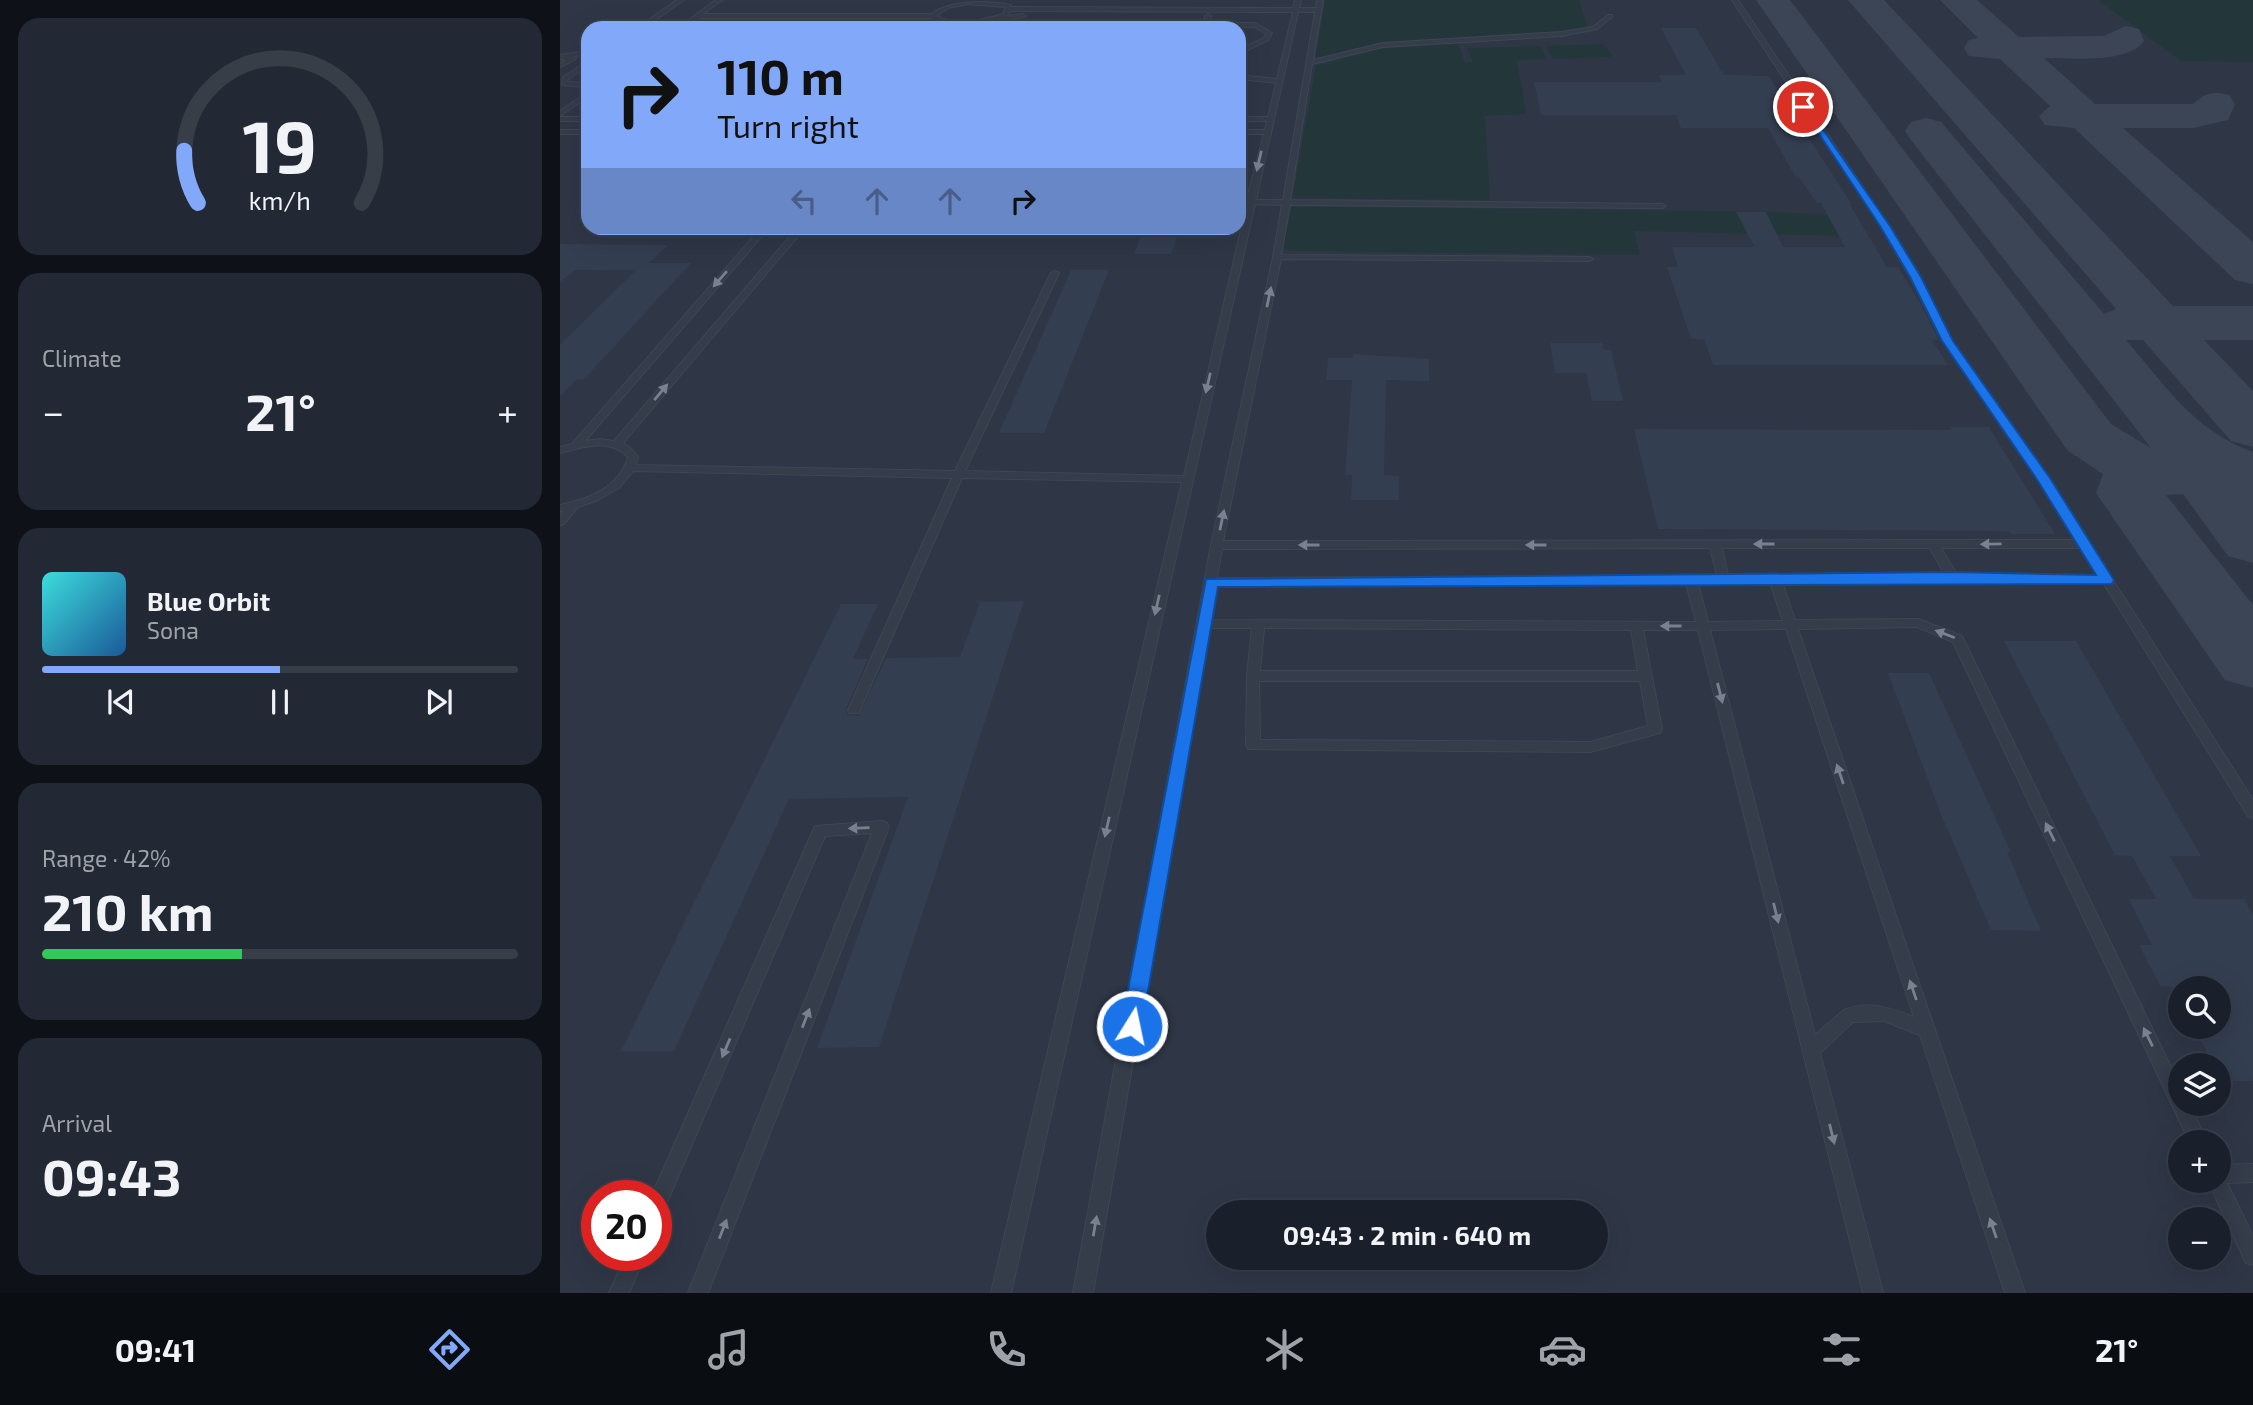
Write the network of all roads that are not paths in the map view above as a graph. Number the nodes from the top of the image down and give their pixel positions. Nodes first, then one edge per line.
1 (681, 0) edge
2 (719, 0) edge
3 (968, 0) edge
4 (991, 0) edge
5 (1218, 0) edge
6 (1735, 0) edge
7 (1319, 5) edge
8 (708, 8) junction
9 (939, 8) junction
10 (1214, 8) junction
11 (1009, 9) junction
12 (1297, 9) edge
13 (698, 16) junction
14 (782, 16) junction
15 (932, 16) junction
16 (1208, 16) junction
17 (1610, 16) dead end
18 (999, 18) junction
19 (650, 21) edge
20 (691, 21) edge
21 (775, 21) edge
22 (938, 21) edge
23 (989, 21) edge
24 (1206, 21) edge
25 (1246, 25) edge
26 (1246, 49) edge
27 (581, 54) edge
28 (560, 57) edge
29 (1309, 63) junction
30 (560, 65) edge
31 (581, 67) edge
32 (562, 78) edge
33 (1246, 78) edge
34 (1279, 80) junction
35 (581, 85) edge
36 (581, 100) edge
37 (560, 117) edge
38 (581, 118) edge
39 (1246, 121) edge
40 (1267, 126) junction
41 (1246, 130) edge
42 (560, 132) edge
43 (581, 132) edge
44 (1250, 202) junction
45 (1286, 203) junction
46 (1662, 206) dead end
47 (1246, 219) edge
48 (759, 235) edge
49 (795, 235) edge
50 (1242, 235) edge
51 (1277, 257) junction
52 (1589, 259) dead end
53 (1055, 273) dead end
54 (617, 444) junction
55 (576, 445) junction
56 (560, 450) edge
57 (632, 468) junction
58 (958, 475) junction
59 (1186, 479) junction
60 (574, 505) junction
61 (560, 508) edge
62 (560, 522) edge
63 (1715, 544) junction
64 (2083, 544) junction
65 (1217, 545) junction
66 (1934, 545) junction
67 (1952, 577) junction
68 (1691, 579) junction
69 (1775, 579) junction
70 (1724, 580) junction
71 (2106, 580) junction
72 (1212, 582) junction
73 (1204, 624) junction
74 (1258, 625) junction
75 (1636, 626) junction
76 (1704, 626) junction
77 (1790, 626) junction
78 (1253, 676) junction
79 (1646, 676) junction
80 (854, 710) dead end
81 (2253, 812) edge
82 (1926, 1029) junction
83 (1811, 1050) junction
84 (2193, 1130) edge
85 (2253, 1173) edge
86 (2231, 1174) edge
87 (668, 1180) edge
88 (2223, 1193) edge
89 (2253, 1256) edge
90 (629, 1271) edge
91 (619, 1293) edge
92 (698, 1293) edge
93 (1001, 1293) edge
94 (1083, 1293) edge
95 (1873, 1293) edge
96 (2015, 1293) edge

1 - 19 lane
2 - 8 lane
3 - 4 lane
3 - 9 lane
4 - 11 lane
5 - 10 lane
6 - 64 lane
7 - 12 lane
7 - 29 lane
8 - 9 lane
8 - 13 lane
9 - 15 lane
10 - 11 lane
10 - 12 lane
11 - 18 lane
12 - 16 lane
12 - 34 lane
13 - 14 lane
13 - 20 lane
14 - 15 lane
14 - 21 lane
15 - 22 lane
16 - 18 lane
16 - 24 lane
17 - 29 lane
18 - 23 lane
25 - 26 lane
27 - 28 lane
28 - 30 lane
29 - 45 lane
31 - 32 lane
32 - 35 lane
33 - 34 lane
34 - 40 lane
36 - 37 lane
37 - 38 lane
39 - 40 lane
40 - 41 lane
40 -> 44 lane
42 - 43 lane
44 - 45 lane
44 -> 47 lane
45 - 46 lane
45 - 51 lane
48 -> 55 lane
54 -> 49 lane
50 -> 59 lane
51 - 52 lane
65 -> 51 lane
53 - 58 lane
54 - 55 lane
54 - 57 lane
55 - 56 lane
57 - 58 lane
57 - 60 lane
58 - 59 lane
58 - 80 lane
59 -> 93 lane
60 - 61 lane
60 - 62 lane
63 -> 65 lane
66 -> 63 lane
63 - 70 lane
64 -> 66 lane
64 - 71 lane
65 - 72 lane
66 - 67 lane
67 - 69 lane
67 - 71 lane
68 - 70 lane
68 - 72 lane
68 - 76 lane
69 - 70 lane
69 - 77 lane
71 - 81 lane
72 - 73 lane
73 - 74 lane
94 -> 73 lane
74 - 75 lane
74 - 78 lane
76 -> 75 lane
75 - 79 lane
76 - 77 lane
76 -> 83 lane
82 -> 77 lane
84 -> 77 lane
78 - 79 lane
78 - 79 lane
82 - 83 lane
96 -> 82 lane
83 -> 95 lane
85 - 86 lane
92 -> 87 lane
88 - 89 lane
90 - 91 lane

